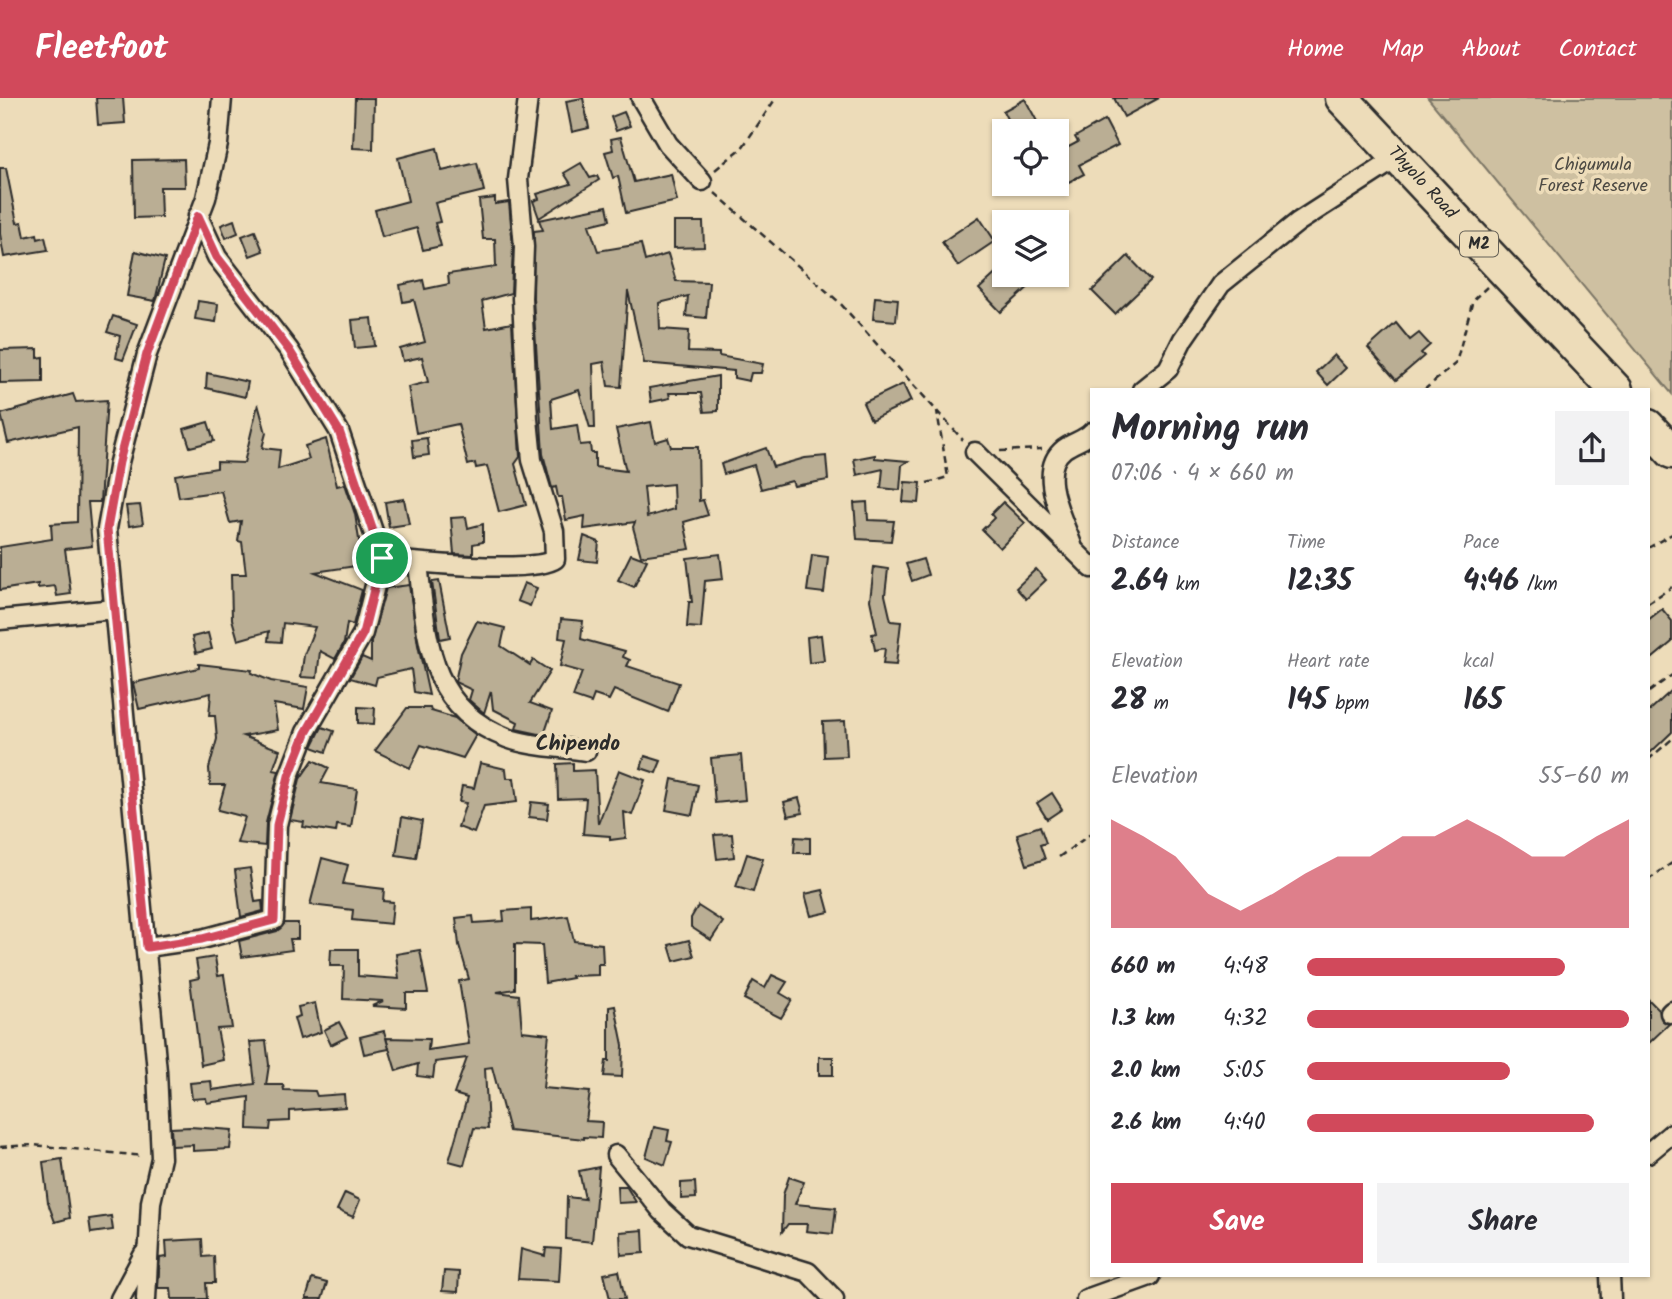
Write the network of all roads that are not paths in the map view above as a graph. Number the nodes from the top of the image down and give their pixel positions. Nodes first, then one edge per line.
1 (222, 98) edge
2 (528, 98) edge
3 (1342, 98) edge
4 (644, 101) edge
5 (1397, 158) junction
6 (702, 181) road end
7 (198, 216) junction
8 (1144, 388) edge
9 (1614, 388) edge
10 (1650, 428) edge
11 (1090, 433) edge
12 (975, 452) road end
13 (1672, 452) edge
14 (1072, 548) junction
15 (382, 558) junction
16 (418, 564) junction
17 (1090, 566) edge
18 (115, 609) junction
19 (0, 620) edge
20 (586, 751) dead end
21 (147, 947) junction
22 (1672, 1133) edge
23 (1650, 1151) edge
24 (616, 1155) dead end
25 (146, 1251) junction
26 (1147, 1277) edge
27 (1609, 1277) edge
28 (120, 1299) edge
29 (146, 1299) edge
30 (834, 1299) edge
31 (1086, 1299) edge
32 (1611, 1299) edge

1 - 7 street
2 - 16 street
3 - 5 highway, Thyolo Road / M2
4 - 6 street
5 - 8 street
5 - 9 highway, Thyolo Road / M2
7 - 15 street
7 - 18 street
10 - 13 highway
11 - 14 street
12 - 14 street
14 - 17 street
15 - 16 street
15 - 21 street
16 - 20 street
18 - 19 street
18 - 21 street
21 - 25 street
22 - 23 street
24 - 30 street
25 - 28 street
25 - 29 street
26 - 31 street
27 - 32 street

